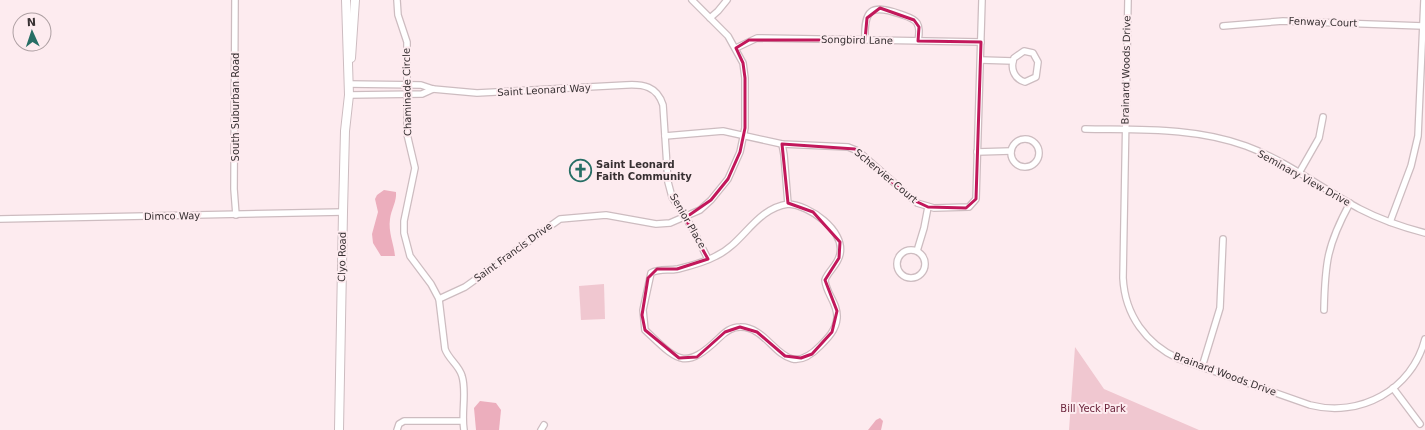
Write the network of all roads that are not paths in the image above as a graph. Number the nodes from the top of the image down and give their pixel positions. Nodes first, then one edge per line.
1 (235, 0) edge
2 (346, 0) edge
3 (355, 0) edge
4 (397, 0) edge
5 (692, 0) edge
6 (726, 0) edge
7 (982, 0) edge
8 (1128, 0) edge
9 (1424, 0) edge
10 (710, 18) junction
11 (1223, 26) dead end
12 (1423, 26) junction
13 (865, 40) junction
14 (918, 41) junction
15 (981, 42) junction
16 (736, 48) junction
17 (981, 60) junction
18 (1013, 61) junction
19 (349, 84) junction
20 (407, 85) junction
21 (433, 89) junction
22 (654, 89) joint
23 (407, 94) junction
24 (349, 95) junction
25 (1323, 117) dead end
26 (1085, 129) dead end
27 (1125, 130) junction
28 (665, 136) junction
29 (743, 137) junction
30 (782, 144) junction
31 (977, 152) junction
32 (1011, 152) junction
33 (1299, 173) junction
34 (1350, 203) junction
35 (788, 204) junction
36 (928, 207) junction
37 (343, 212) junction
38 (236, 215) junction
39 (684, 218) junction
40 (0, 219) edge
41 (1390, 222) junction
42 (1425, 233) edge
43 (1223, 239) dead end
44 (917, 251) junction
45 (708, 259) junction
46 (440, 300) junction
47 (1324, 310) dead end
48 (1425, 339) edge
49 (1202, 367) junction
50 (1393, 388) junction
51 (463, 422) junction
52 (1420, 424) dead end
53 (339, 430) edge
54 (398, 430) edge
55 (464, 430) edge

1 - 38 street, South Suburban Road
2 - 19 street, Clyo Road
3 - 19 street, Clyo Road
4 - 20 street, Chaminade Circle
5 - 10 street, Saint Francis Drive
6 - 10 street
7 - 15 street, Schervier Court
8 - 27 street, Brainard Woods Drive
9 - 12 street
10 - 16 street, Saint Francis Drive
11 - 12 street, Fenway Court
12 - 41 street
13 - 14 street, Songbird Lane
13 - 14 street
13 - 16 street, Songbird Lane
14 - 15 street, Songbird Lane
15 - 17 street, Schervier Court
16 - 29 street, Saint Francis Drive
17 - 18 street
17 - 31 street, Schervier Court
18 - 18 street
19 - 20 street, Saint Leonard Way
19 - 24 street, Clyo Road
20 - 21 street, Saint Leonard Way
20 - 23 street, Chaminade Circle
21 - 22 street, Saint Leonard Way
21 - 23 street, Saint Leonard Way
22 - 28 street, Senior Place
23 - 24 street, Saint Leonard Way
23 - 46 street, Chaminade Circle
24 - 37 street, Clyo Road
25 - 33 street
26 - 27 street, Seminary View Drive
27 - 33 street, Seminary View Drive
27 - 49 street, Brainard Woods Drive
28 - 29 street, Schervier Court
28 - 39 street, Senior Place
29 - 30 street, Schervier Court
29 - 39 street, Saint Francis Drive
30 - 35 street
30 - 36 street, Schervier Court
31 - 32 street
31 - 36 street, Schervier Court
32 - 32 street
33 - 34 street, Seminary View Drive
34 - 41 street, Seminary View Drive
34 - 47 street
35 - 45 street
35 - 45 street
36 - 44 street
37 - 38 street, Dimco Way
37 - 53 street, Clyo Road
38 - 40 street, Dimco Way
39 - 45 street, Senior Place
39 - 46 street, Saint Francis Drive
41 - 42 street, Seminary View Drive
43 - 49 street
44 - 44 street
46 - 51 street, Chaminade Circle
48 - 50 street, Brainard Woods Drive
49 - 50 street, Brainard Woods Drive
50 - 52 street
51 - 54 street
51 - 55 street, Chaminade Circle

